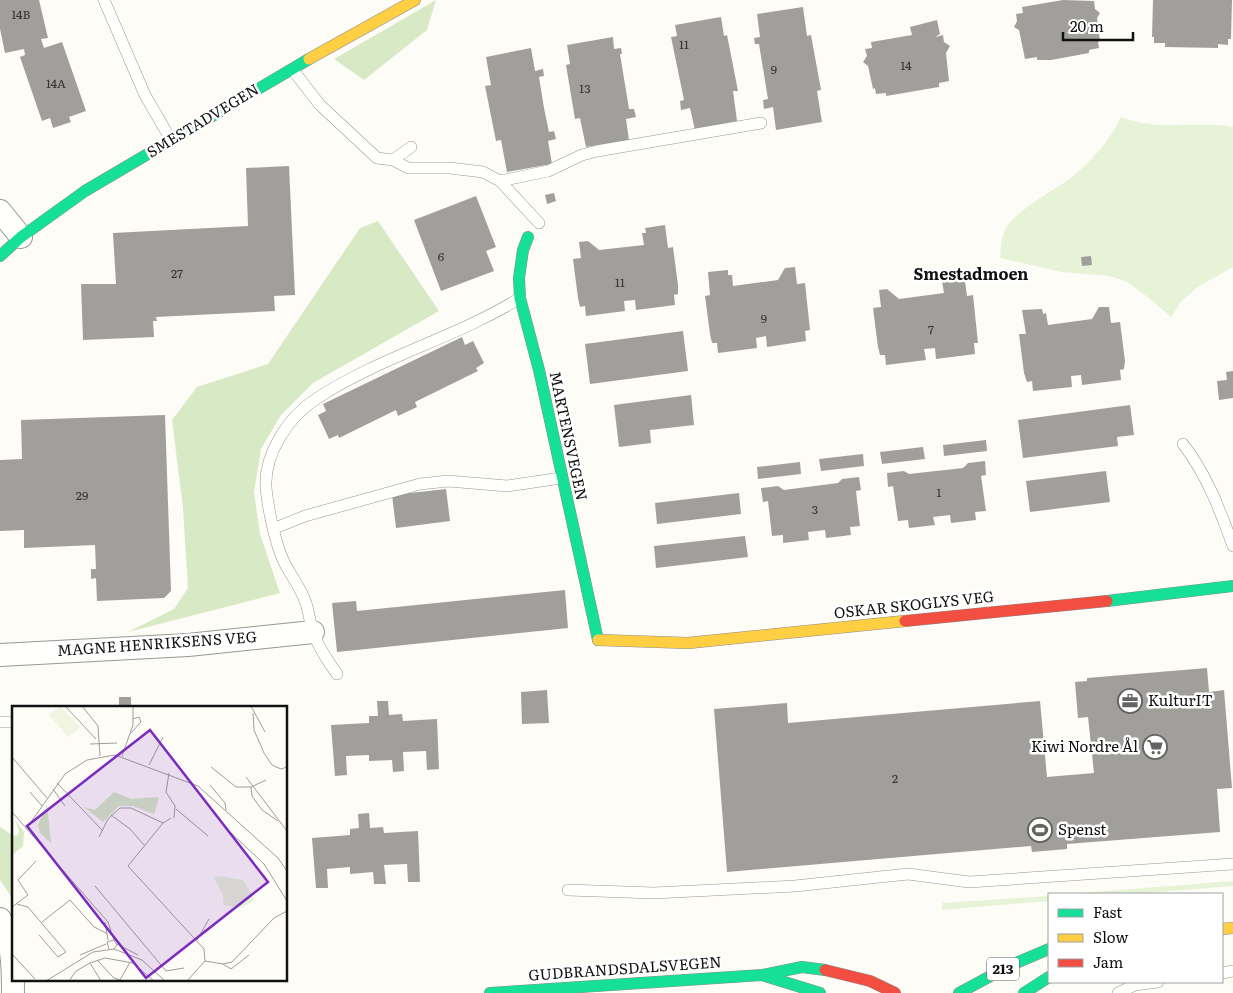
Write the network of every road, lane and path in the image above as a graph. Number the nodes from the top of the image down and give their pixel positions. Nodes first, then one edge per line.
1 (104, 0) edge
2 (415, 0) edge
3 (292, 69) junction
4 (761, 123) dead end
5 (171, 140) junction
6 (411, 147) dead end
7 (394, 160) junction
8 (500, 181) junction
9 (0, 211) edge
10 (539, 223) dead end
11 (21, 236) junction
12 (528, 237) dead end
13 (0, 256) edge
14 (520, 298) junction
15 (1183, 444) dead end
16 (561, 478) junction
17 (275, 528) junction
18 (1233, 546) edge
19 (1233, 586) edge
20 (313, 632) junction
21 (598, 642) joint
22 (0, 655) edge
23 (337, 674) dead end
24 (1233, 864) edge
25 (568, 890) dead end
26 (0, 919) edge
27 (1048, 949) edge
28 (12, 956) edge
29 (762, 975) junction
30 (1048, 978) edge
31 (13, 980) edge
32 (1150, 983) edge
33 (13, 993) edge
34 (490, 993) edge
35 (820, 993) edge
36 (895, 993) edge
37 (959, 993) edge
38 (1024, 993) edge
39 (1118, 993) edge

1 - 5 lane
2 - 3 street, SMESTADVEGEN
3 - 5 street, SMESTADVEGEN
3 - 7 lane
4 - 8 lane
5 - 11 street, SMESTADVEGEN
6 - 7 lane
7 - 8 lane
8 - 10 lane
9 - 11 street
11 - 13 street, SMESTADVEGEN
12 - 14 street, MARTENSVEGEN
14 - 16 street, MARTENSVEGEN
14 - 17 lane
15 - 18 lane
16 - 17 lane
16 - 21 street, MARTENSVEGEN
17 - 20 lane
19 - 21 street, OSKAR SKOGLYS VEG
20 - 22 street, MAGNE HENRIKSENS VEG
20 - 23 lane
24 - 25 lane
26 - 28 street
27 - 37 street, 213
29 - 34 street, GUDBRANDSDALSVEGEN
29 - 35 street, GUDBRANDSDALSVEGEN
29 - 36 street, GUDBRANDSDALSVEGEN
30 - 38 street, 213
31 - 33 street
32 - 39 lane

